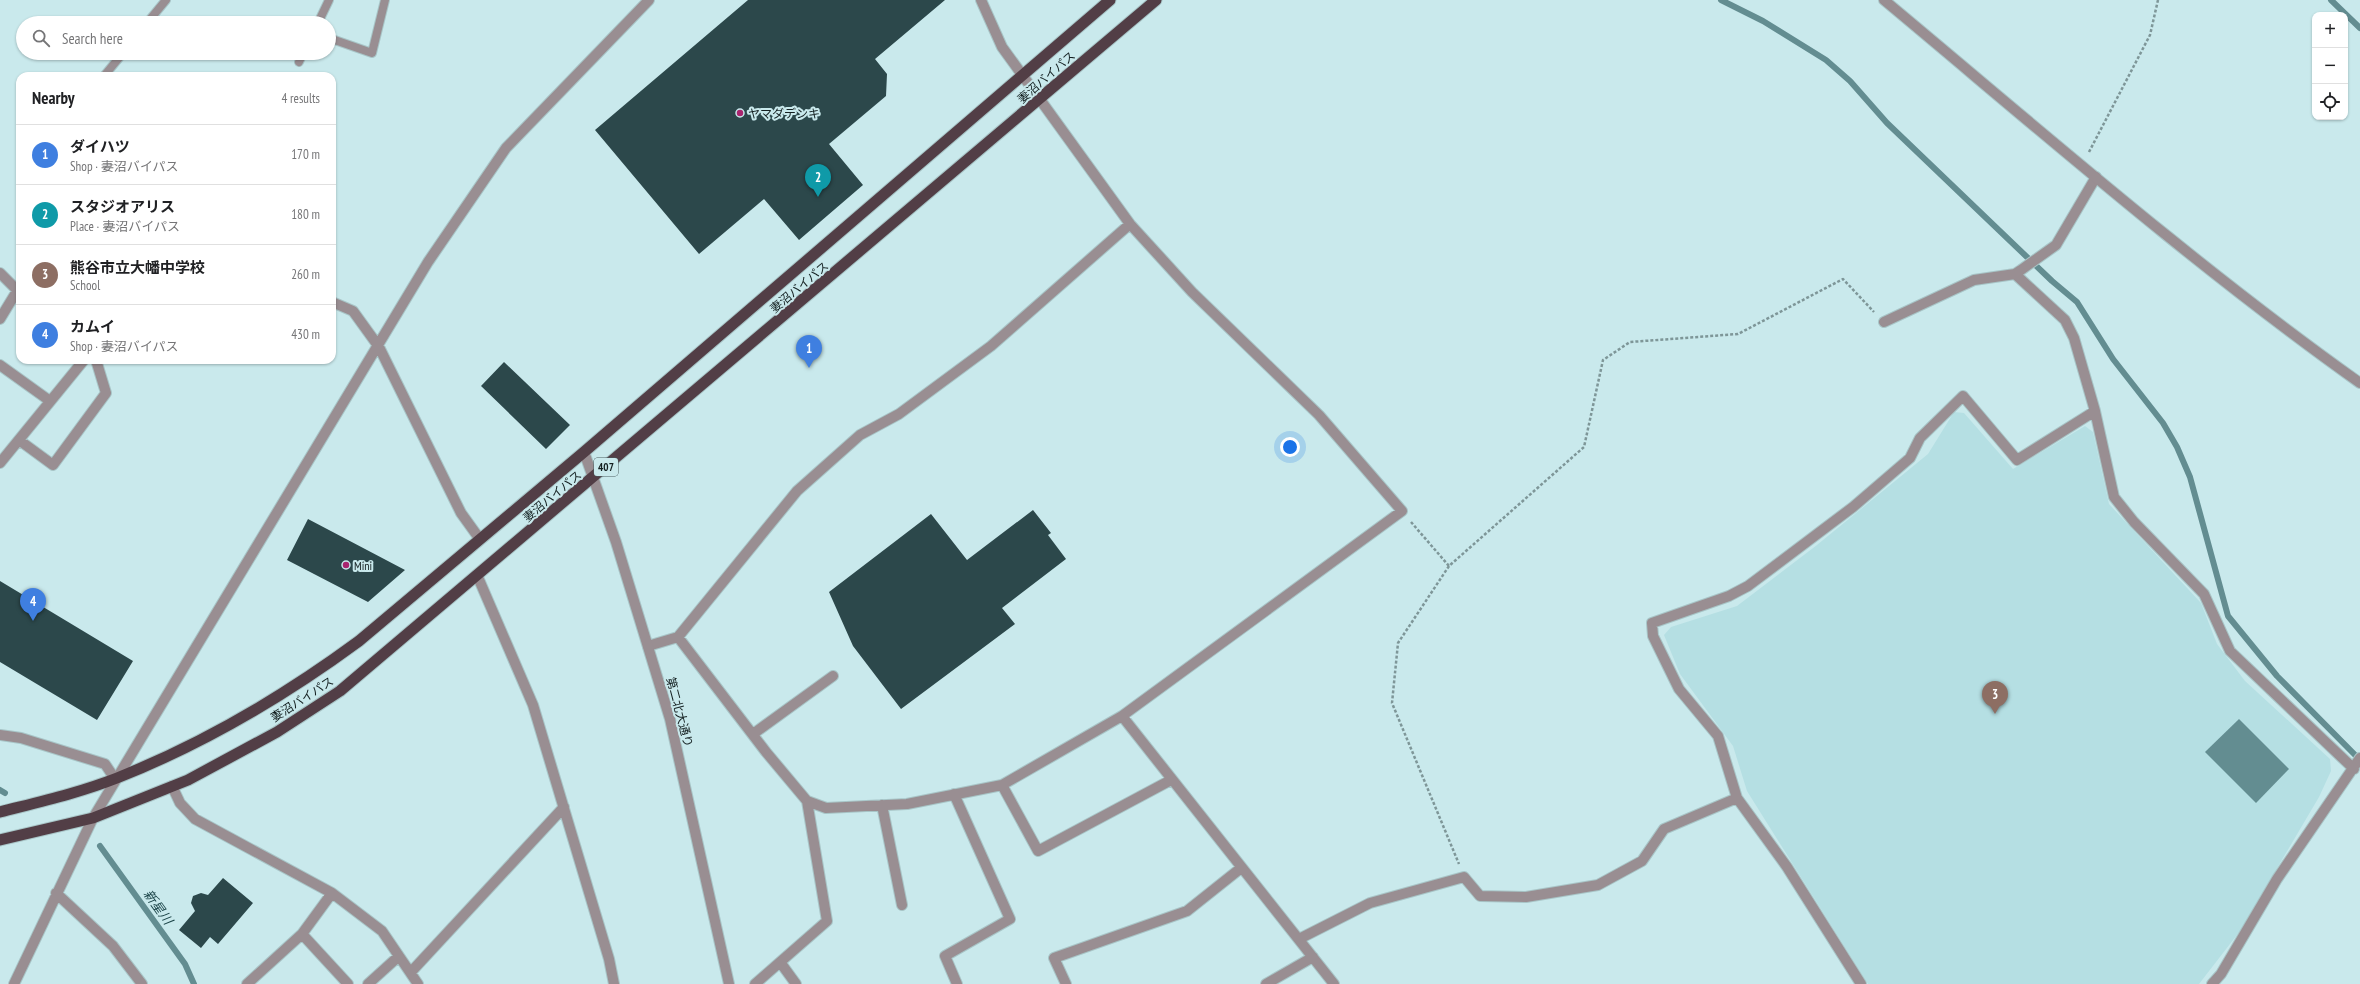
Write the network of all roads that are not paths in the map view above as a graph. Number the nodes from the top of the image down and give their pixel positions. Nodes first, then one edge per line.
1 (166, 0) edge
2 (329, 0) edge
3 (385, 0) edge
4 (649, 0) edge
5 (981, 0) edge
6 (1110, 0) edge
7 (1156, 0) edge
8 (1884, 0) edge
9 (153, 16) edge
10 (321, 16) edge
11 (336, 40) edge
12 (117, 60) edge
13 (107, 72) edge
14 (1022, 74) junction
15 (1041, 99) junction
16 (2096, 177) junction
17 (1130, 224) junction
18 (2018, 272) junction
19 (0, 274) edge
20 (16, 286) edge
21 (16, 291) edge
22 (336, 304) edge
23 (0, 319) edge
24 (1884, 322) road end
25 (379, 347) junction
26 (0, 364) edge
27 (81, 364) edge
28 (97, 364) edge
29 (2360, 382) edge
30 (50, 401) junction
31 (2095, 411) junction
32 (19, 440) junction
33 (584, 452) junction
34 (0, 463) edge
35 (594, 477) junction
36 (479, 538) junction
37 (477, 575) junction
38 (678, 637) junction
39 (648, 646) junction
40 (833, 676) dead end
41 (1122, 716) junction
42 (0, 734) edge
43 (752, 734) junction
44 (2360, 758) edge
45 (2354, 768) junction
46 (115, 779) junction
47 (1171, 780) junction
48 (1002, 784) junction
49 (172, 786) junction
50 (954, 794) junction
51 (1737, 798) junction
52 (807, 801) junction
53 (882, 805) junction
54 (564, 807) junction
55 (0, 812) edge
56 (93, 818) junction
57 (0, 840) edge
58 (1241, 868) junction
59 (56, 893) junction
60 (332, 893) junction
61 (902, 905) dead end
62 (302, 934) junction
63 (1299, 939) junction
64 (399, 956) junction
65 (1313, 957) junction
66 (780, 962) junction
67 (411, 972) junction
68 (14, 984) edge
69 (142, 984) edge
70 (247, 984) edge
71 (348, 984) edge
72 (368, 984) edge
73 (418, 984) edge
74 (614, 984) edge
75 (729, 984) edge
76 (755, 984) edge
77 (796, 984) edge
78 (957, 984) edge
79 (1066, 984) edge
80 (1266, 984) edge
81 (1334, 984) edge
82 (1860, 984) edge
83 (2212, 984) edge

1 - 9 lane
2 - 10 lane
3 - 11 lane
4 - 25 street
5 - 14 street
6 - 14 highway, 妻沼バイパス / 407
7 - 15 highway, 妻沼バイパス / 407
8 - 16 street
12 - 13 lane
14 - 15 street
14 - 33 highway, 妻沼バイパス / 407
15 - 17 street
15 - 35 highway, 妻沼バイパス / 407
16 - 18 street
16 - 29 street
17 - 38 street
17 - 41 street
18 - 24 street
18 - 31 street
19 - 20 street
21 - 23 street
22 - 25 street
25 - 36 street
25 - 46 street
26 - 30 street
27 - 30 street
28 - 32 street
30 - 32 street
31 - 45 street
31 - 51 street
32 - 34 street
33 - 35 street, 第二北大通り
33 - 36 highway, 妻沼バイパス / 407
35 - 37 highway, 妻沼バイパス / 407
35 - 39 street, 第二北大通り
36 - 46 highway, 妻沼バイパス / 407
37 - 49 highway, 妻沼バイパス / 407
37 - 54 street
38 - 39 street
38 - 43 street
39 - 75 street, 第二北大通り
40 - 43 street
41 - 47 street
41 - 48 street
42 - 46 street
43 - 52 street
44 - 45 street
45 - 83 street
46 - 55 highway, 妻沼バイパス / 407
46 - 56 street
47 - 48 street
47 - 58 street
48 - 50 street
49 - 56 highway, 妻沼バイパス / 407
49 - 60 street
50 - 53 street
50 - 78 street
51 - 63 street
51 - 82 street
52 - 53 street
52 - 66 street
53 - 61 street
54 - 67 street
54 - 74 street
56 - 57 highway, 妻沼バイパス / 407
56 - 59 street
58 - 63 street
58 - 79 street
59 - 68 street
59 - 69 street
60 - 62 street
60 - 64 street
62 - 70 street
62 - 71 street
63 - 65 street
64 - 67 street
64 - 72 street
65 - 80 street
65 - 81 street
66 - 76 street
66 - 77 street
67 - 73 street

